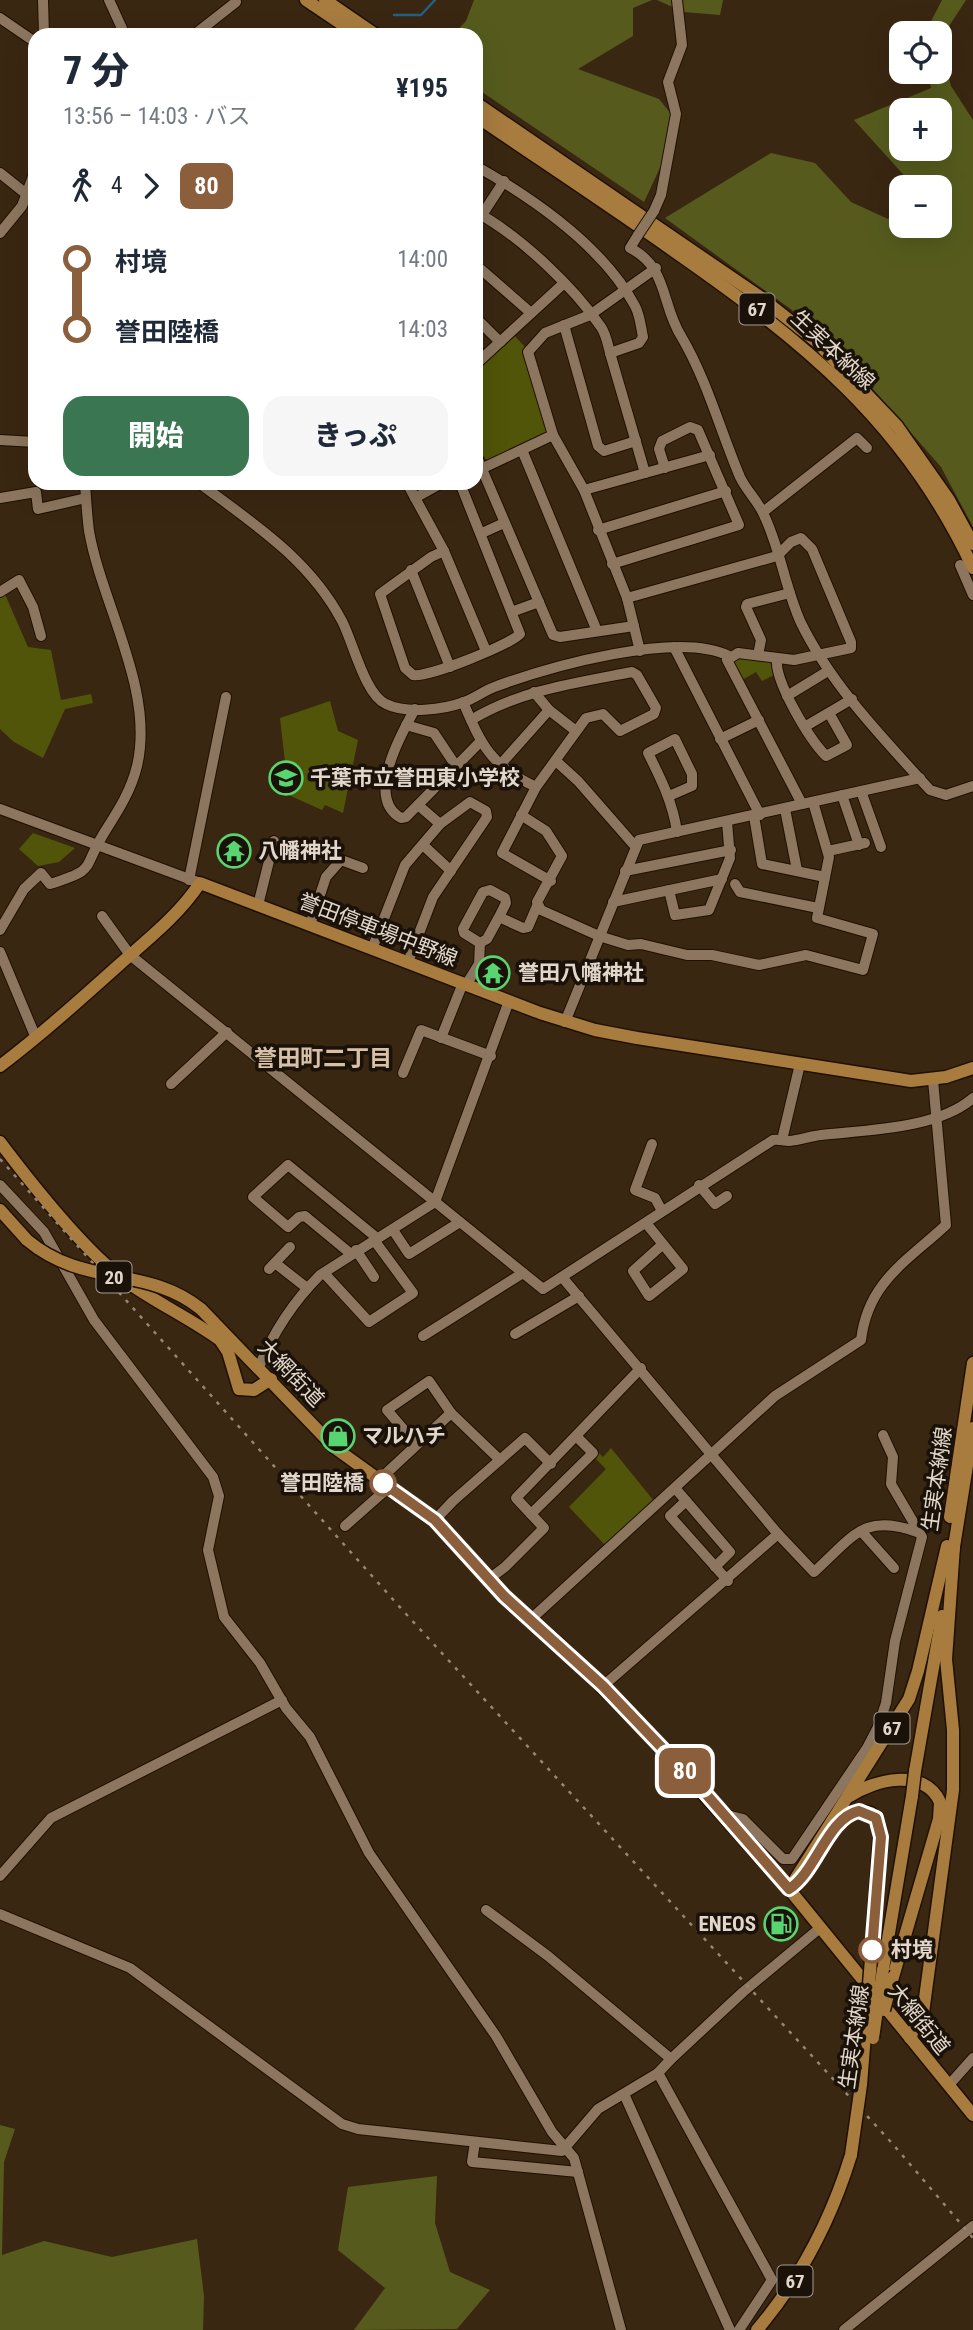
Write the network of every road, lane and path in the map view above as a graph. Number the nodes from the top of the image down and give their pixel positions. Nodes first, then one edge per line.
1 (43, 0) edge
2 (108, 0) edge
3 (306, 0) edge
4 (325, 0) edge
5 (677, 0) edge
6 (236, 2) dead end
7 (0, 18) edge
8 (44, 28) edge
9 (122, 28) edge
10 (203, 28) edge
11 (348, 28) edge
12 (366, 28) edge
13 (28, 37) edge
14 (483, 108) edge
15 (483, 121) edge
16 (483, 170) edge
17 (0, 173) edge
18 (504, 181) junction
19 (28, 196) edge
20 (28, 203) edge
21 (483, 209) edge
22 (0, 217) edge
23 (483, 217) edge
24 (9, 225) junction
25 (0, 233) edge
26 (656, 268) junction
27 (483, 271) edge
28 (563, 284) junction
29 (624, 291) junction
30 (531, 313) junction
31 (590, 315) junction
32 (483, 325) edge
33 (564, 326) junction
34 (500, 342) junction
35 (610, 353) junction
36 (483, 358) edge
37 (553, 435) junction
38 (0, 440) edge
39 (636, 441) junction
40 (28, 442) edge
41 (867, 448) dead end
42 (522, 450) junction
43 (710, 455) junction
44 (483, 468) joint
45 (664, 468) junction
46 (645, 473) junction
47 (85, 490) edge
48 (208, 490) edge
49 (411, 490) edge
50 (429, 490) edge
51 (463, 490) edge
52 (584, 490) junction
53 (726, 491) junction
54 (0, 498) edge
55 (86, 498) junction
56 (415, 498) junction
57 (763, 512) junction
58 (505, 523) junction
59 (598, 530) junction
60 (482, 533) junction
61 (973, 544) edge
62 (444, 551) junction
63 (777, 556) junction
64 (612, 564) junction
65 (966, 567) edge
66 (411, 570) junction
67 (0, 592) edge
68 (790, 593) junction
69 (973, 595) edge
70 (627, 598) junction
71 (538, 602) junction
72 (514, 611) junction
73 (634, 626) junction
74 (597, 631) junction
75 (41, 636) dead end
76 (674, 647) junction
77 (486, 651) junction
78 (640, 651) junction
79 (758, 655) junction
80 (729, 656) junction
81 (819, 656) junction
82 (777, 659) junction
83 (450, 667) junction
84 (828, 671) junction
85 (534, 692) junction
86 (788, 696) junction
87 (226, 697) dead end
88 (852, 699) junction
89 (463, 702) junction
90 (415, 709) junction
91 (549, 710) junction
92 (829, 713) junction
93 (471, 720) junction
94 (759, 720) junction
95 (406, 725) junction
96 (806, 726) junction
97 (576, 731) junction
98 (720, 739) junction
99 (480, 742) junction
100 (556, 761) junction
101 (500, 765) junction
102 (456, 766) junction
103 (920, 778) junction
104 (973, 786) edge
105 (536, 787) junction
106 (861, 791) junction
107 (842, 795) junction
108 (669, 796) junction
109 (813, 802) junction
110 (802, 804) junction
111 (418, 805) junction
112 (785, 808) junction
113 (0, 809) edge
114 (520, 814) junction
115 (757, 815) junction
116 (727, 822) junction
117 (440, 824) junction
118 (677, 832) junction
119 (274, 841) dead end
120 (98, 845) junction
121 (423, 845) junction
122 (634, 845) junction
123 (881, 847) dead end
124 (731, 850) junction
125 (828, 851) junction
126 (363, 868) dead end
127 (451, 870) junction
128 (797, 870) junction
129 (625, 871) junction
130 (825, 877) junction
131 (722, 879) junction
132 (195, 881) junction
133 (551, 881) junction
134 (735, 884) dead end
135 (669, 890) junction
136 (613, 902) junction
137 (258, 905) junction
138 (537, 906) junction
139 (818, 908) junction
140 (102, 916) dead end
141 (499, 918) junction
142 (310, 925) junction
143 (0, 930) edge
144 (599, 936) junction
145 (480, 943) junction
146 (372, 948) junction
147 (0, 952) edge
148 (130, 955) junction
149 (408, 962) junction
150 (464, 984) junction
151 (509, 1001) junction
152 (565, 1022) junction
153 (227, 1032) junction
154 (36, 1038) junction
155 (441, 1038) junction
156 (491, 1056) junction
157 (800, 1064) junction
158 (0, 1066) edge
159 (973, 1068) edge
160 (403, 1073) dead end
161 (933, 1080) junction
162 (171, 1084) dead end
163 (973, 1098) edge
164 (936, 1120) junction
165 (782, 1140) junction
166 (0, 1142) edge
167 (652, 1144) dead end
168 (0, 1185) edge
169 (699, 1185) junction
170 (727, 1196) dead end
171 (435, 1202) junction
172 (0, 1210) edge
173 (662, 1211) junction
174 (460, 1222) junction
175 (646, 1223) junction
176 (393, 1230) junction
177 (375, 1239) junction
178 (663, 1244) junction
179 (290, 1247) dead end
180 (354, 1252) junction
181 (324, 1273) junction
182 (523, 1273) junction
183 (374, 1277) dead end
184 (562, 1277) junction
185 (307, 1288) junction
186 (579, 1296) junction
187 (515, 1334) dead end
188 (423, 1336) dead end
189 (973, 1363) edge
190 (259, 1367) junction
191 (641, 1368) junction
192 (271, 1380) junction
193 (451, 1412) junction
194 (973, 1428) edge
195 (883, 1435) dead end
196 (577, 1437) junction
197 (416, 1444) junction
198 (711, 1454) junction
199 (499, 1460) junction
200 (551, 1464) junction
201 (384, 1483) junction
202 (675, 1488) junction
203 (686, 1501) junction
204 (531, 1514) junction
205 (435, 1520) junction
206 (345, 1526) dead end
207 (861, 1531) junction
208 (920, 1533) junction
209 (778, 1534) junction
210 (950, 1546) junction
211 (715, 1567) junction
212 (894, 1568) dead end
213 (489, 1579) junction
214 (728, 1581) junction
215 (530, 1620) junction
216 (603, 1686) junction
217 (282, 1700) junction
218 (847, 1798) junction
219 (723, 1814) junction
220 (0, 1876) edge
221 (789, 1889) junction
222 (486, 1910) dead end
223 (0, 1914) edge
224 (820, 1928) junction
225 (888, 1973) junction
226 (910, 2038) junction
227 (973, 2058) edge
228 (671, 2059) junction
229 (658, 2073) junction
230 (948, 2085) junction
231 (624, 2094) junction
232 (973, 2115) edge
233 (475, 2142) junction
234 (567, 2147) junction
235 (851, 2155) junction
236 (578, 2172) junction
237 (973, 2226) edge
238 (621, 2330) edge
239 (730, 2330) edge
240 (739, 2330) edge
241 (757, 2330) edge
242 (845, 2330) edge

1 - 8 street
2 - 9 street
3 - 11 main road
4 - 12 main road
5 - 26 street, bridge
6 - 10 street
7 - 13 street
14 - 61 main road, 生実本納線 / 67
15 - 65 main road, 生実本納線 / 67
16 - 18 street
17 - 19 street
18 - 21 street
18 - 29 street
20 - 24 street
22 - 24 street
23 - 28 street
24 - 25 street
26 - 29 street
26 - 57 street
27 - 30 street
28 - 30 street
28 - 31 street
29 - 31 street
29 - 35 street
30 - 34 street
31 - 33 street
31 - 35 street
32 - 34 street
33 - 37 street
33 - 39 street
34 - 36 street
35 - 39 street
37 - 42 street
37 - 52 street
38 - 40 street
39 - 46 street
41 - 57 street
42 - 44 street
42 - 74 street
43 - 45 street
43 - 45 street
43 - 53 street
44 - 58 street
45 - 46 street
46 - 52 street
47 - 55 street
48 - 90 street
49 - 56 street
50 - 56 street
51 - 60 street
52 - 59 street
53 - 59 street
53 - 64 street
54 - 55 street
55 - 120 street
56 - 62 street
57 - 63 street
58 - 60 street
58 - 71 street
59 - 64 street
60 - 72 street
62 - 66 street
62 - 77 street
63 - 68 street
63 - 70 street
63 - 81 street
64 - 70 street
65 - 69 street
66 - 83 street
66 - 83 street
67 - 75 street
68 - 79 street
68 - 81 street
70 - 73 street
71 - 72 street
71 - 74 street
72 - 77 street
73 - 74 street
73 - 78 street
76 - 78 street
76 - 80 street
76 - 98 street
77 - 83 street
78 - 89 street
79 - 80 street
79 - 82 street
80 - 94 street
81 - 82 street
81 - 84 street
82 - 86 street
84 - 86 street
84 - 88 street
85 - 91 street
85 - 93 street
85 - 97 street
86 - 96 street
87 - 132 street
88 - 92 street
88 - 103 street
89 - 90 street
89 - 93 street
90 - 95 street
91 - 97 street
91 - 101 street
92 - 96 street
92 - 96 street
93 - 99 street
94 - 98 street
94 - 110 street
95 - 102 street
95 - 111 street
97 - 100 street
98 - 115 street
99 - 101 street
99 - 102 street
100 - 105 street
100 - 122 street
101 - 105 street
102 - 111 street
103 - 104 street
103 - 106 street
105 - 114 street
106 - 107 street
106 - 123 street
107 - 109 street
107 - 125 street
108 - 108 street
108 - 118 street
109 - 110 street
109 - 125 street
110 - 112 street
111 - 117 street
112 - 115 street
112 - 128 street
113 - 120 street
114 - 133 street
114 - 133 street
115 - 116 street
115 - 128 street
116 - 118 street
116 - 124 street
117 - 121 street
117 - 127 street
118 - 122 street
119 - 137 street
120 - 132 street
120 - 143 street
121 - 127 street
121 - 146 street
122 - 129 street
124 - 129 street
124 - 131 street
125 - 130 street
126 - 142 street
127 - 149 street
128 - 130 street
129 - 136 street
130 - 139 street
131 - 135 street
131 - 135 street
132 - 137 main road, 誉田停車場中野線
132 - 148 main road
133 - 138 street
134 - 139 street
135 - 136 street
136 - 144 street
137 - 142 main road, 誉田停車場中野線
138 - 141 street
138 - 144 street
139 - 144 street
140 - 148 street
141 - 145 street
141 - 145 street
142 - 146 main road, 誉田停車場中野線
144 - 152 street
145 - 150 street
146 - 149 main road, 誉田停車場中野線
147 - 154 street
148 - 153 street
148 - 154 main road
149 - 150 main road, 誉田停車場中野線
150 - 151 main road, 誉田停車場中野線
150 - 155 street
151 - 152 main road, 誉田停車場中野線
151 - 156 street
152 - 157 main road, 誉田停車場中野線
153 - 162 street
153 - 171 street
154 - 158 main road
155 - 156 street
155 - 160 street
156 - 171 street
157 - 161 main road, 誉田停車場中野線
157 - 165 street
159 - 161 main road, 誉田停車場中野線
161 - 164 street
163 - 164 street
164 - 165 street
164 - 198 street
165 - 169 street
166 - 192 main road
167 - 173 street
168 - 217 street
169 - 170 street
169 - 173 street
171 - 174 street
171 - 176 street
172 - 190 main road, 大網街道 / 20, bridge
173 - 175 street
174 - 176 street
174 - 182 street
175 - 178 street
175 - 184 street
176 - 177 street
177 - 180 street
177 - 180 street
177 - 181 street
178 - 178 street
179 - 185 street
180 - 181 street
180 - 183 street
181 - 185 street
182 - 184 street
182 - 188 street
184 - 186 street
185 - 190 street
186 - 187 street
186 - 191 street
189 - 210 main road, 生実本納線 / 67
190 - 192 main road, 大網街道 / 20
191 - 196 street
191 - 198 street
192 - 201 main road, 大網街道 / 20
193 - 197 street
193 - 197 street
193 - 199 street
194 - 210 main road, 生実本納線 / 67
195 - 208 street
196 - 200 street
196 - 204 street
197 - 201 street
198 - 202 street
198 - 209 street
199 - 200 street
199 - 205 street
200 - 204 street
201 - 205 main road, 大網街道 / 20
201 - 206 street
202 - 203 street
202 - 215 street
203 - 211 street
203 - 211 street
204 - 213 street
205 - 213 main road, 大網街道 / 20
207 - 208 street
207 - 209 street
207 - 212 street
208 - 219 street
209 - 214 street
210 - 218 main road, 67
210 - 225 main road, 生実本納線 / 67, bridge
210 - 226 main road, 67
211 - 214 street
213 - 215 main road, 大網街道 / 20
214 - 216 street
215 - 216 main road, 大網街道 / 20
216 - 219 main road, 大網街道 / 20
217 - 220 street
217 - 234 street
218 - 221 main road, 67
218 - 225 main road, 67
219 - 221 main road, 大網街道 / 20
221 - 224 main road, 大網街道 / 20
221 - 235 main road, bridge
222 - 228 street
223 - 233 street
224 - 226 main road, 大網街道 / 20
224 - 228 street
225 - 235 main road, 生実本納線 / 67, bridge
226 - 230 main road, 大網街道 / 20
227 - 230 street
228 - 229 street
229 - 231 street
229 - 240 street
230 - 232 main road, 大網街道 / 20
231 - 234 street
231 - 239 street
233 - 234 street
233 - 236 street
234 - 236 street
235 - 241 main road, 生実本納線 / 67
236 - 238 street
237 - 242 street

